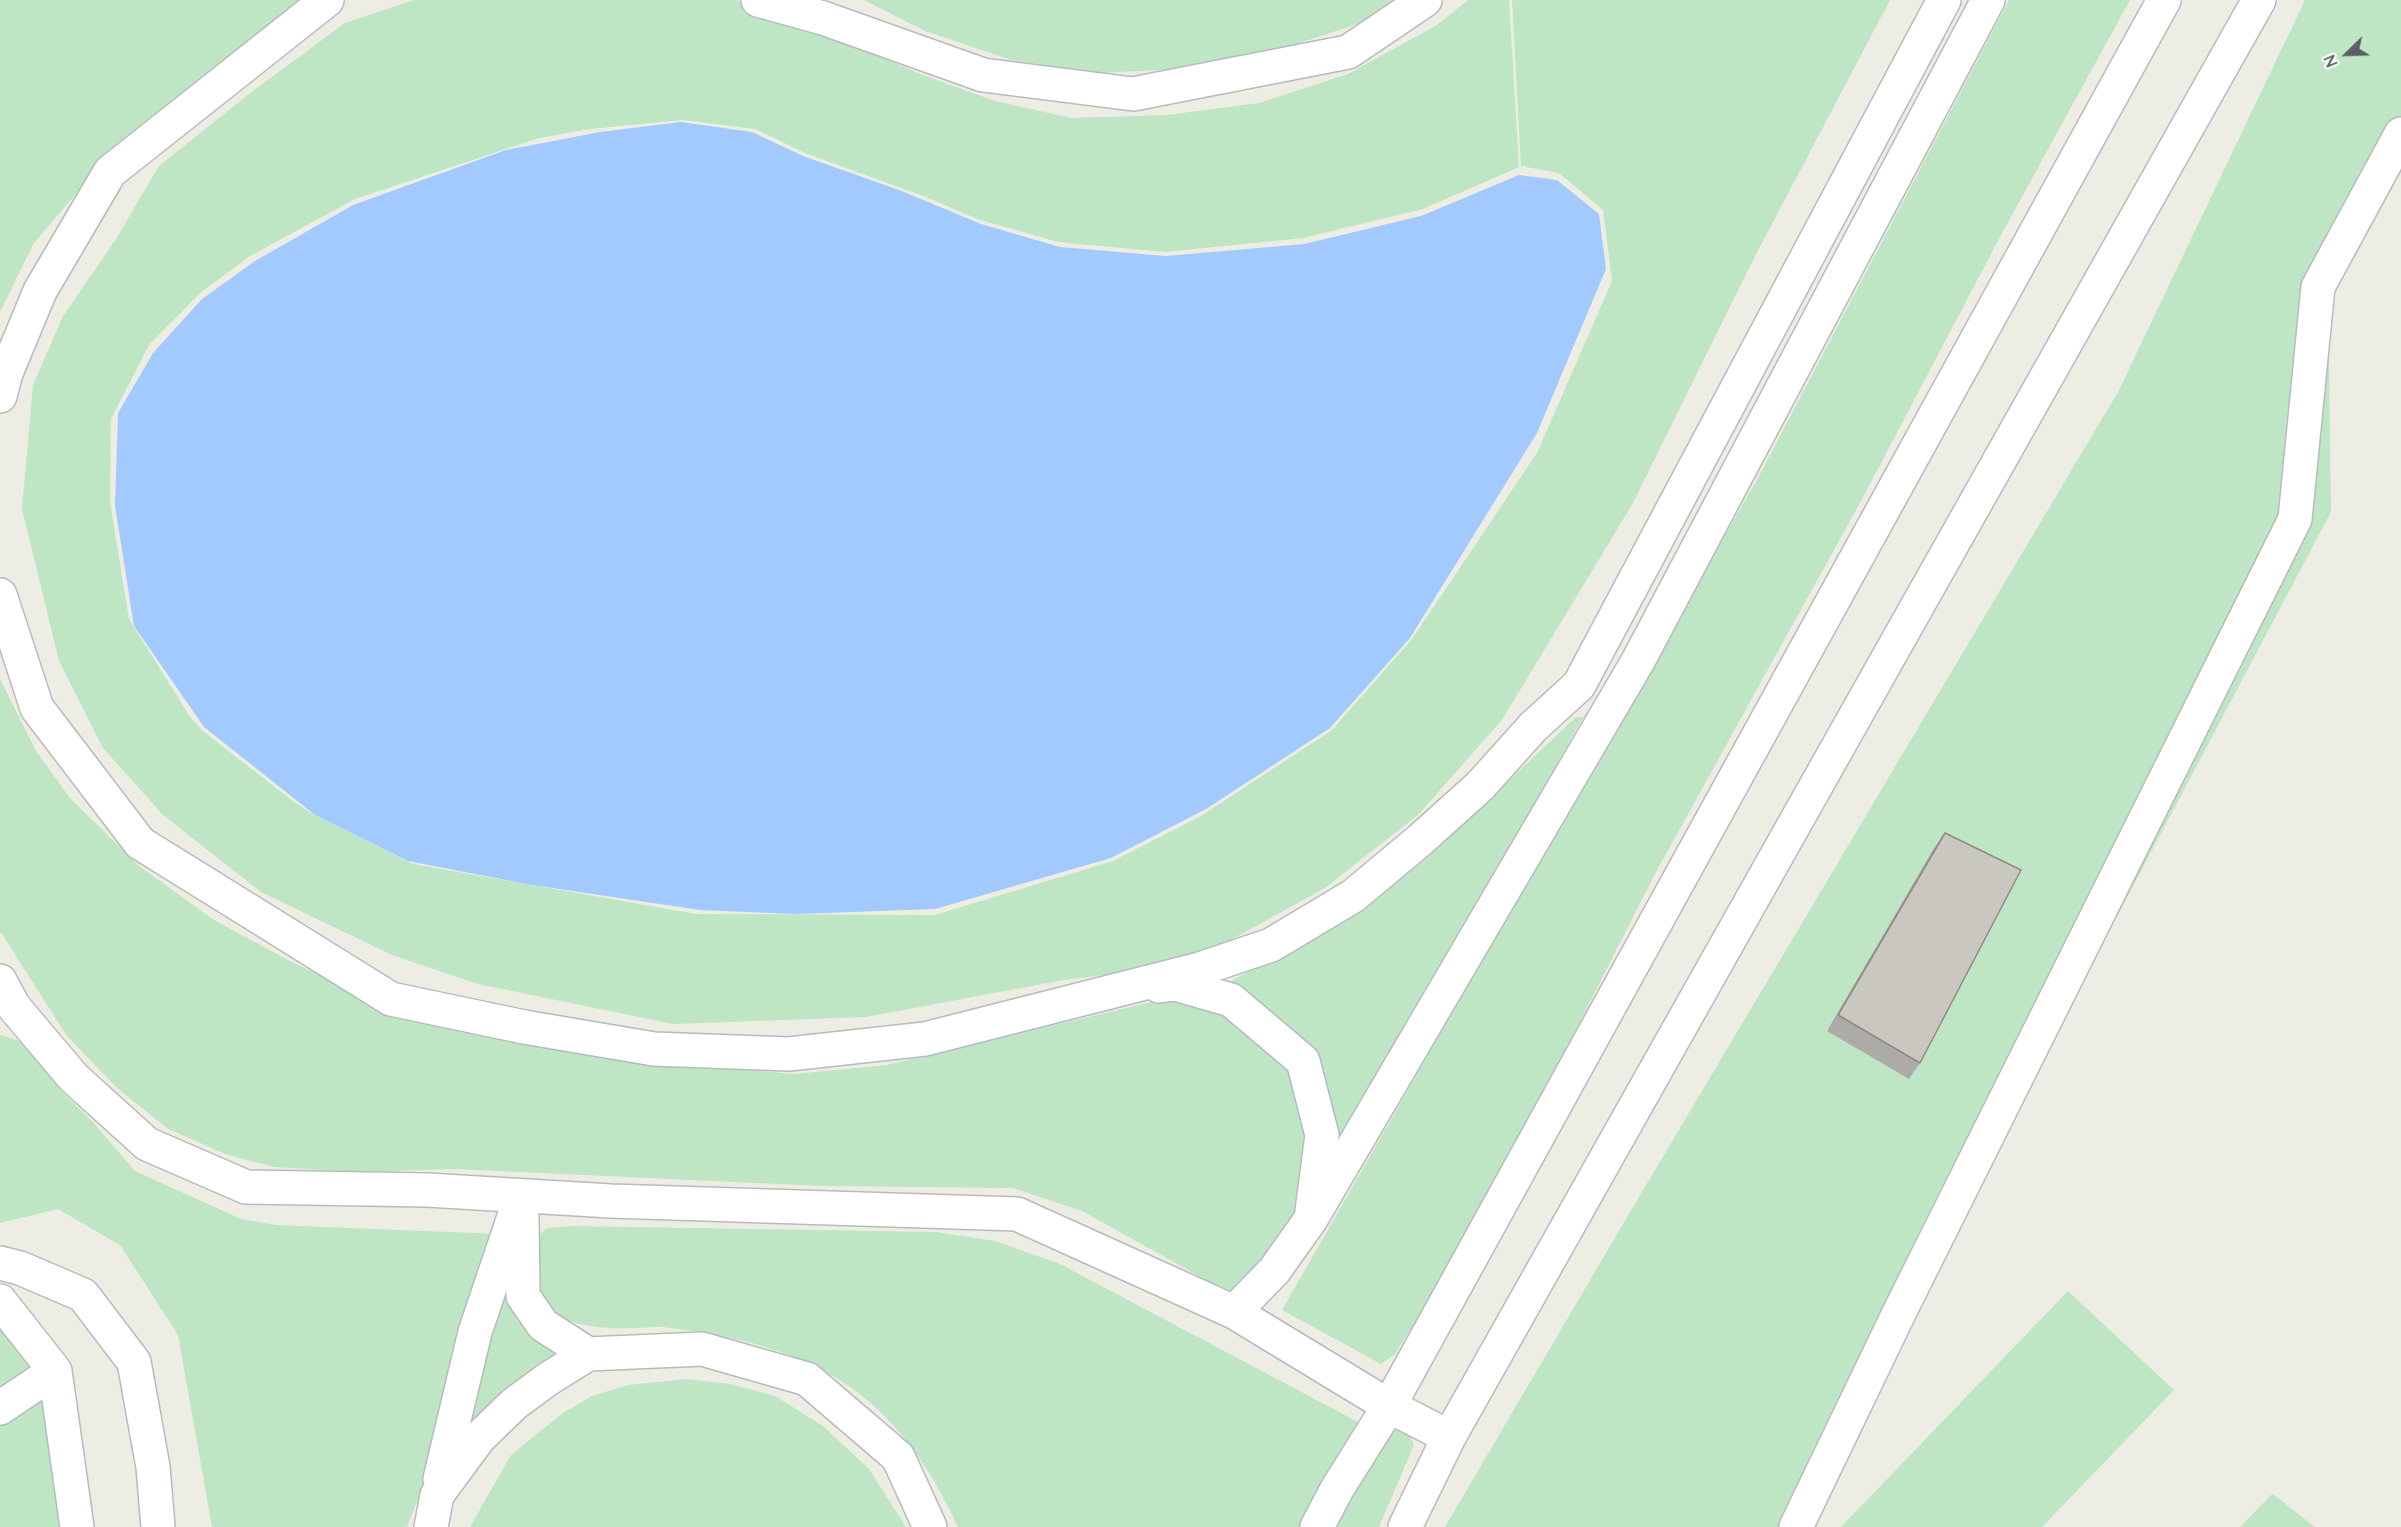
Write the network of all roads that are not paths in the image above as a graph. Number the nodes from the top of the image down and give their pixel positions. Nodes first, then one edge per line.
1 (758, 0) edge
2 (1425, 0) edge
3 (1944, 0) edge
4 (1988, 0) edge
5 (2164, 0) edge
6 (2259, 0) edge
7 (329, 2) edge
8 (2401, 134) edge
9 (0, 396) edge
10 (0, 595) edge
11 (1113, 991) junction
12 (5, 1001) edge
13 (521, 1196) junction
14 (1311, 1219) junction
15 (0, 1263) edge
16 (3, 1310) edge
17 (1234, 1312) junction
18 (588, 1354) junction
19 (55, 1371) junction
20 (1389, 1406) junction
21 (0, 1408) edge
22 (1449, 1437) junction
23 (437, 1494) junction
24 (75, 1526) edge
25 (158, 1527) edge
26 (431, 1527) edge
27 (930, 1527) edge
28 (1317, 1527) edge
29 (1405, 1527) edge
30 (1796, 1527) edge

1 - 2 street
3 - 11 street
4 - 14 street
5 - 20 street
6 - 22 street
7 - 9 street
8 - 30 street
10 - 11 street
11 - 14 street
12 - 13 street
13 - 17 street
13 - 18 street
13 - 23 street
14 - 17 street
15 - 25 street
16 - 19 street
17 - 20 street
18 - 23 street
18 - 27 street
19 - 21 street
19 - 24 street
20 - 22 street
20 - 28 street
22 - 29 street
23 - 26 street

